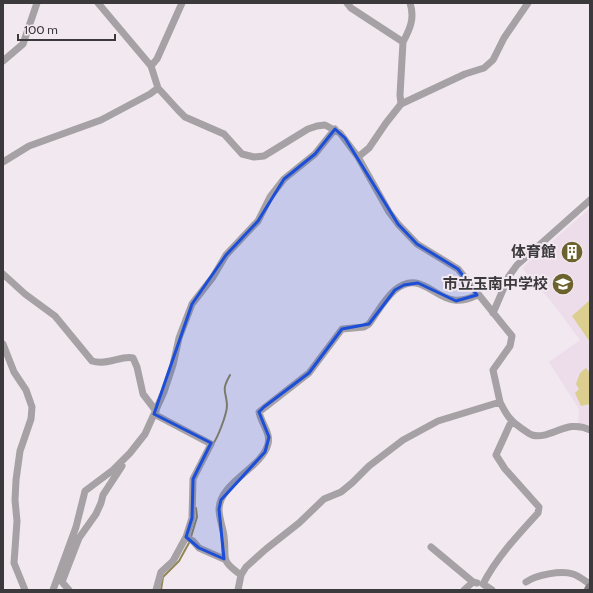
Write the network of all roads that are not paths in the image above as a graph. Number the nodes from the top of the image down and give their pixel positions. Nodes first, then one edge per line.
1 (37, 3) edge
2 (98, 3) edge
3 (182, 3) edge
4 (347, 3) edge
5 (410, 3) edge
6 (528, 3) edge
7 (403, 42) junction
8 (3, 61) edge
9 (151, 66) junction
10 (158, 88) junction
11 (401, 104) junction
12 (335, 129) junction
13 (358, 157) junction
14 (3, 162) edge
15 (590, 200) edge
16 (3, 274) edge
17 (477, 295) junction
18 (493, 313) junction
19 (3, 344) edge
20 (500, 402) junction
21 (155, 412) junction
22 (511, 422) junction
23 (590, 430) edge
24 (130, 453) junction
25 (189, 539) junction
26 (430, 547) dead end
27 (224, 559) junction
28 (241, 575) junction
29 (473, 582) junction
30 (526, 582) dead end
31 (483, 584) junction
32 (590, 584) edge
33 (25, 590) edge
34 (52, 590) edge
35 (69, 590) edge
36 (156, 590) edge
37 (238, 590) edge
38 (464, 590) edge
39 (492, 590) edge

1 - 8 street
2 - 9 street
3 - 9 street
4 - 7 street
5 - 7 street
6 - 11 street
7 - 11 street
9 - 10 street
10 - 12 street
10 - 14 street
11 - 13 street
12 - 13 street
12 - 21 street
13 - 17 street
15 - 18 street
16 - 21 street
17 - 18 street
17 - 27 street
18 - 20 street
19 - 33 street
20 - 22 street
20 - 28 street
21 - 24 street
21 - 25 street
22 - 23 street
22 - 31 street
24 - 34 street
24 - 35 street
25 - 27 street
25 - 36 street
26 - 29 street
27 - 28 street
28 - 37 street
29 - 31 street
29 - 38 street
30 - 32 street
31 - 39 street

